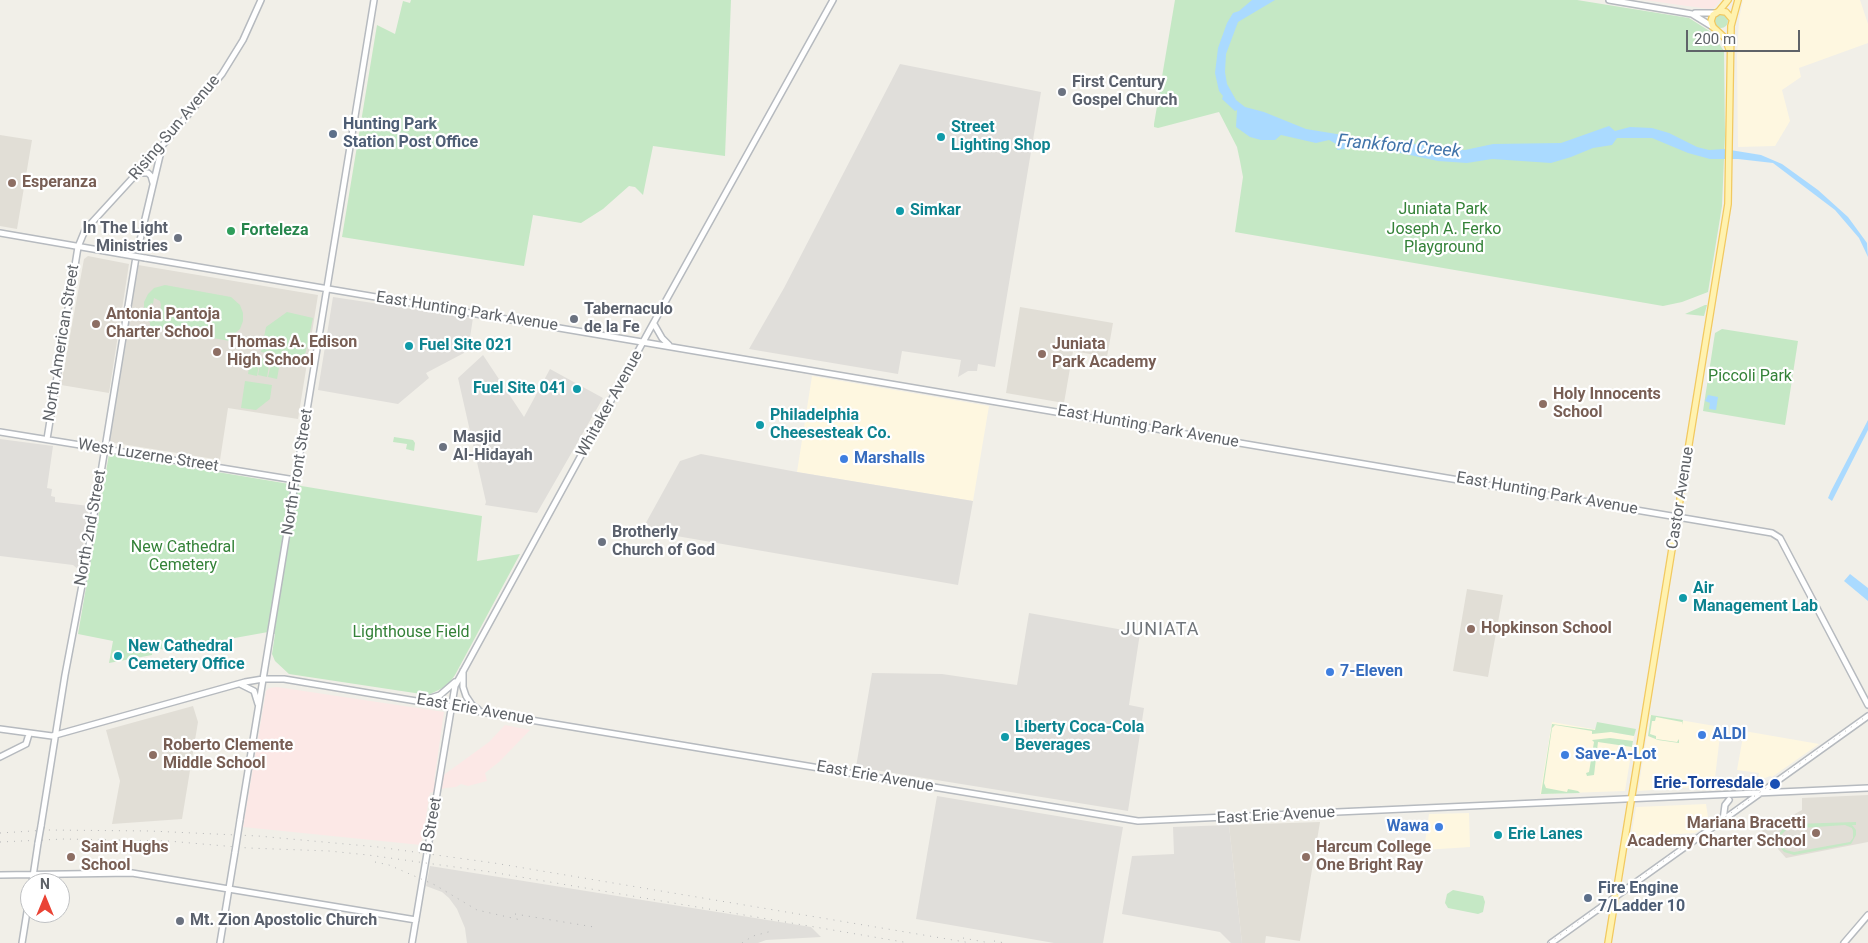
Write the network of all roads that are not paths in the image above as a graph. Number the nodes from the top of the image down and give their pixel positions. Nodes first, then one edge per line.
1 (262, 0) edge
2 (374, 0) edge
3 (833, 0) edge
4 (1610, 0) edge
5 (1728, 0) edge
6 (1738, 0) edge
7 (1718, 12) junction
8 (1692, 14) junction
9 (1732, 19) junction
10 (1731, 26) junction
11 (1716, 29) junction
12 (1730, 51) junction
13 (162, 146) junction
14 (150, 159) junction
15 (137, 173) junction
16 (155, 174) junction
17 (153, 183) junction
18 (0, 233) edge
19 (78, 247) junction
20 (327, 288) junction
21 (654, 324) junction
22 (644, 341) junction
23 (670, 346) junction
24 (0, 432) edge
25 (47, 439) junction
26 (295, 480) junction
27 (1678, 516) junction
28 (463, 670) junction
29 (459, 678) junction
30 (263, 679) junction
31 (239, 684) junction
32 (418, 700) junction
33 (1868, 705) edge
34 (259, 706) junction
35 (451, 706) junction
36 (486, 712) junction
37 (1868, 716) edge
38 (0, 729) edge
39 (29, 734) junction
40 (55, 735) junction
41 (0, 757) edge
42 (1868, 788) edge
43 (1761, 793) junction
44 (1631, 799) junction
45 (1729, 800) dead end
46 (1723, 820) junction
47 (33, 873) edge
48 (20, 874) edge
49 (70, 874) edge
50 (0, 875) edge
51 (229, 889) junction
52 (1616, 897) junction
53 (1868, 915) edge
54 (416, 920) junction
55 (26, 923) edge
56 (22, 943) edge
57 (220, 943) edge
58 (412, 943) edge
59 (1551, 943) edge
60 (1608, 943) edge
61 (1844, 943) edge

1 - 13 main road, Rising Sun Avenue
2 - 20 main road, North Front Street
3 - 21 main road, Whitaker Avenue
4 - 8 main road
5 - 7 main road
6 - 9 main road
7 - 8 main road
7 - 9 main road
7 - 11 main road
8 - 11 main road
9 - 10 main road
10 - 11 main road
10 - 12 main road, Castor Avenue
11 - 12 main road
12 - 27 main road, Castor Avenue
13 - 14 main road, Rising Sun Avenue
13 - 16 main road, North 2nd Street
14 - 15 main road, Rising Sun Avenue
14 - 16 main road
15 - 17 main road
15 - 19 main road, Rising Sun Avenue
16 - 17 main road, North 2nd Street
17 - 40 main road, North 2nd Street, bridge
18 - 19 main road, East Hunting Park Avenue
19 - 20 main road, East Hunting Park Avenue, bridge
19 - 25 main road, North American Street
20 - 22 main road, East Hunting Park Avenue
20 - 26 main road, North Front Street
21 - 22 main road, Whitaker Avenue
21 - 23 main road
22 - 23 main road, East Hunting Park Avenue
22 - 28 main road, Whitaker Avenue
23 - 27 main road, East Hunting Park Avenue
24 - 25 main road, West Luzerne Street
25 - 26 main road, West Luzerne Street
26 - 30 main road, North Front Street
27 - 33 main road, East Hunting Park Avenue
27 - 44 main road, Castor Avenue
28 - 29 main road, Whitaker Avenue
28 - 36 main road
29 - 32 main road
29 - 35 main road, Whitaker Avenue
30 - 31 main road, East Erie Avenue
30 - 32 main road, East Erie Avenue
30 - 34 main road, North Front Street
31 - 34 main road
31 - 40 main road, East Erie Avenue
32 - 35 main road, East Erie Avenue
34 - 51 main road, North Front Street, bridge
35 - 36 main road, East Erie Avenue
35 - 54 main road, B Street
36 - 44 main road, East Erie Avenue
37 - 43 main road
38 - 39 main road, East Erie Avenue
39 - 40 main road, East Erie Avenue
39 - 41 main road
40 - 47 main road, North 2nd Street, bridge
42 - 43 main road, East Erie Avenue
43 - 44 main road, East Erie Avenue
43 - 46 main road
44 - 52 main road, Castor Avenue
45 - 46 main road
46 - 52 main road
48 - 50 main road
49 - 51 main road
51 - 54 main road
51 - 57 main road, North Front Street
52 - 59 main road
52 - 60 main road, Castor Avenue
53 - 61 main road
54 - 58 main road, B Street
55 - 56 main road

